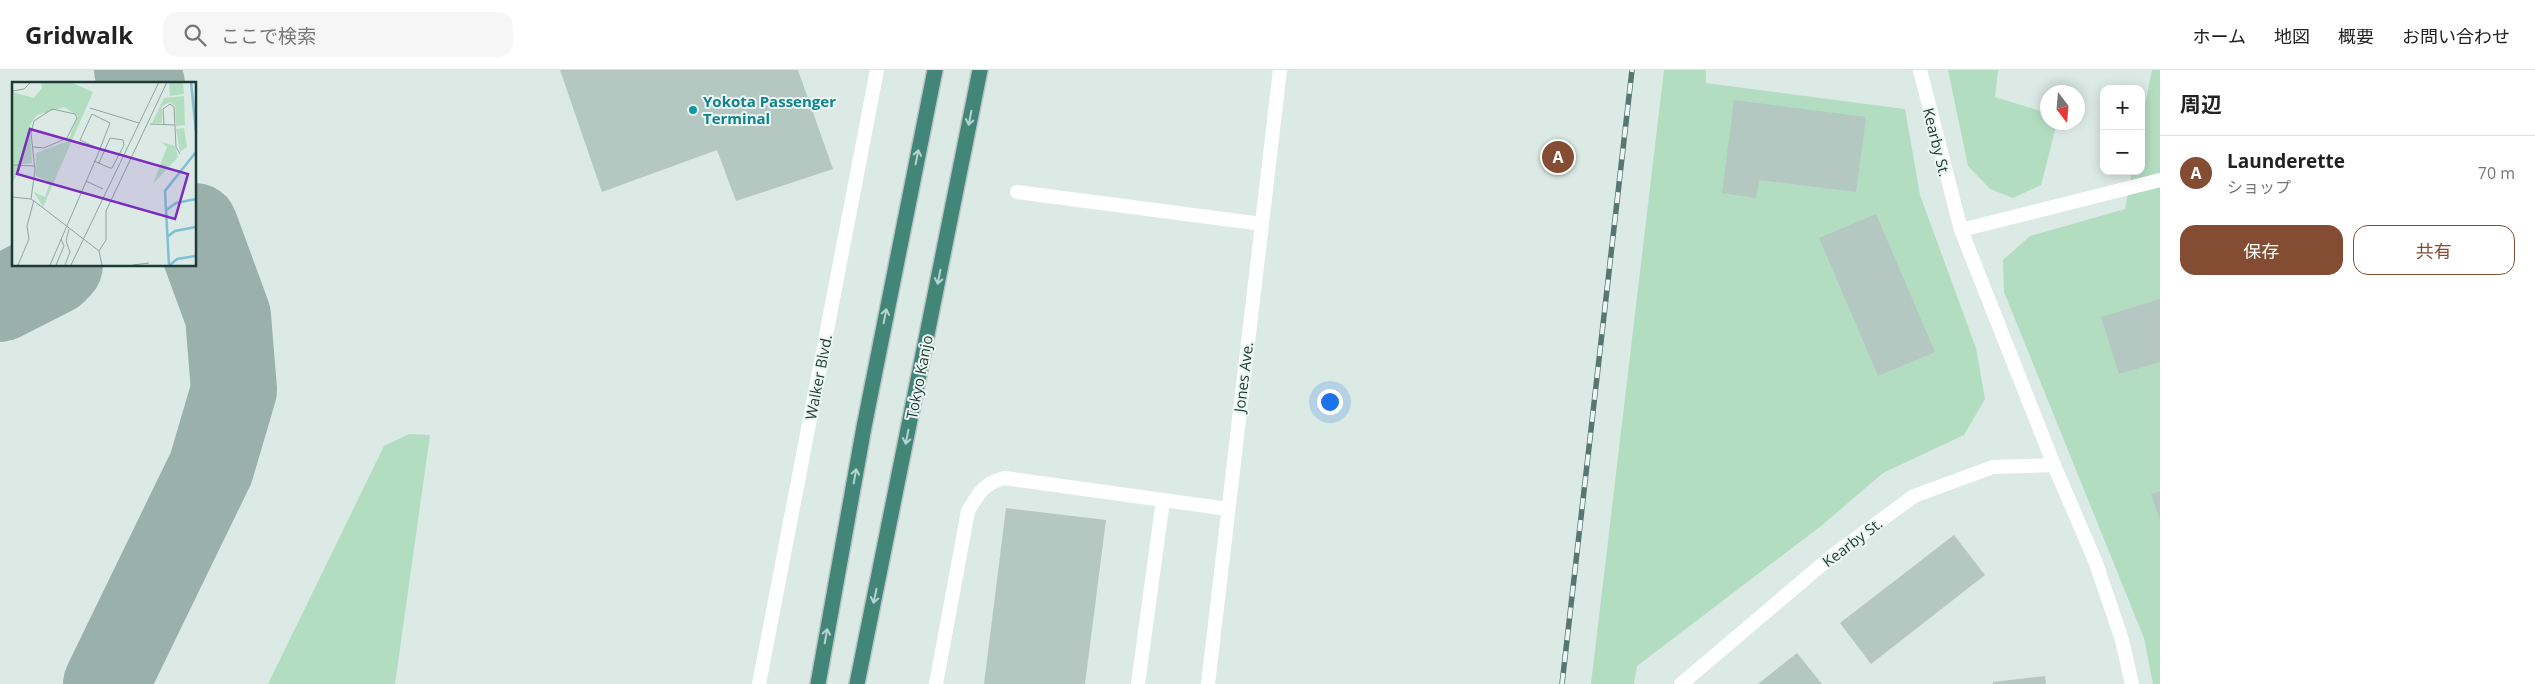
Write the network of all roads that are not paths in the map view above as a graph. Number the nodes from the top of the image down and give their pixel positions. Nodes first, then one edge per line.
1 (877, 70) edge
2 (934, 70) edge
3 (980, 70) edge
4 (1280, 70) edge
5 (1920, 70) edge
6 (2160, 180) edge
7 (1017, 192) dead end
8 (1262, 224) junction
9 (1961, 230) junction
10 (2054, 465) junction
11 (1164, 500) junction
12 (1228, 509) junction
13 (759, 684) edge
14 (818, 684) edge
15 (857, 684) edge
16 (936, 684) edge
17 (1138, 684) edge
18 (1208, 684) edge
19 (1681, 684) edge
20 (2132, 684) edge

1 - 13 lane, Walker Blvd.
14 -> 2 highway
3 -> 15 highway, Tokyo Kanjo
4 - 8 lane, Jones Ave.
5 - 9 lane, Kearby St.
6 - 9 lane
7 - 8 lane
8 - 12 lane, Jones Ave.
9 - 10 lane, Kearby St.
10 - 19 lane, Kearby St.
10 - 20 lane, Kearby St.
11 - 12 lane
11 - 16 lane
11 - 17 lane
12 - 18 lane, Jones Ave.

